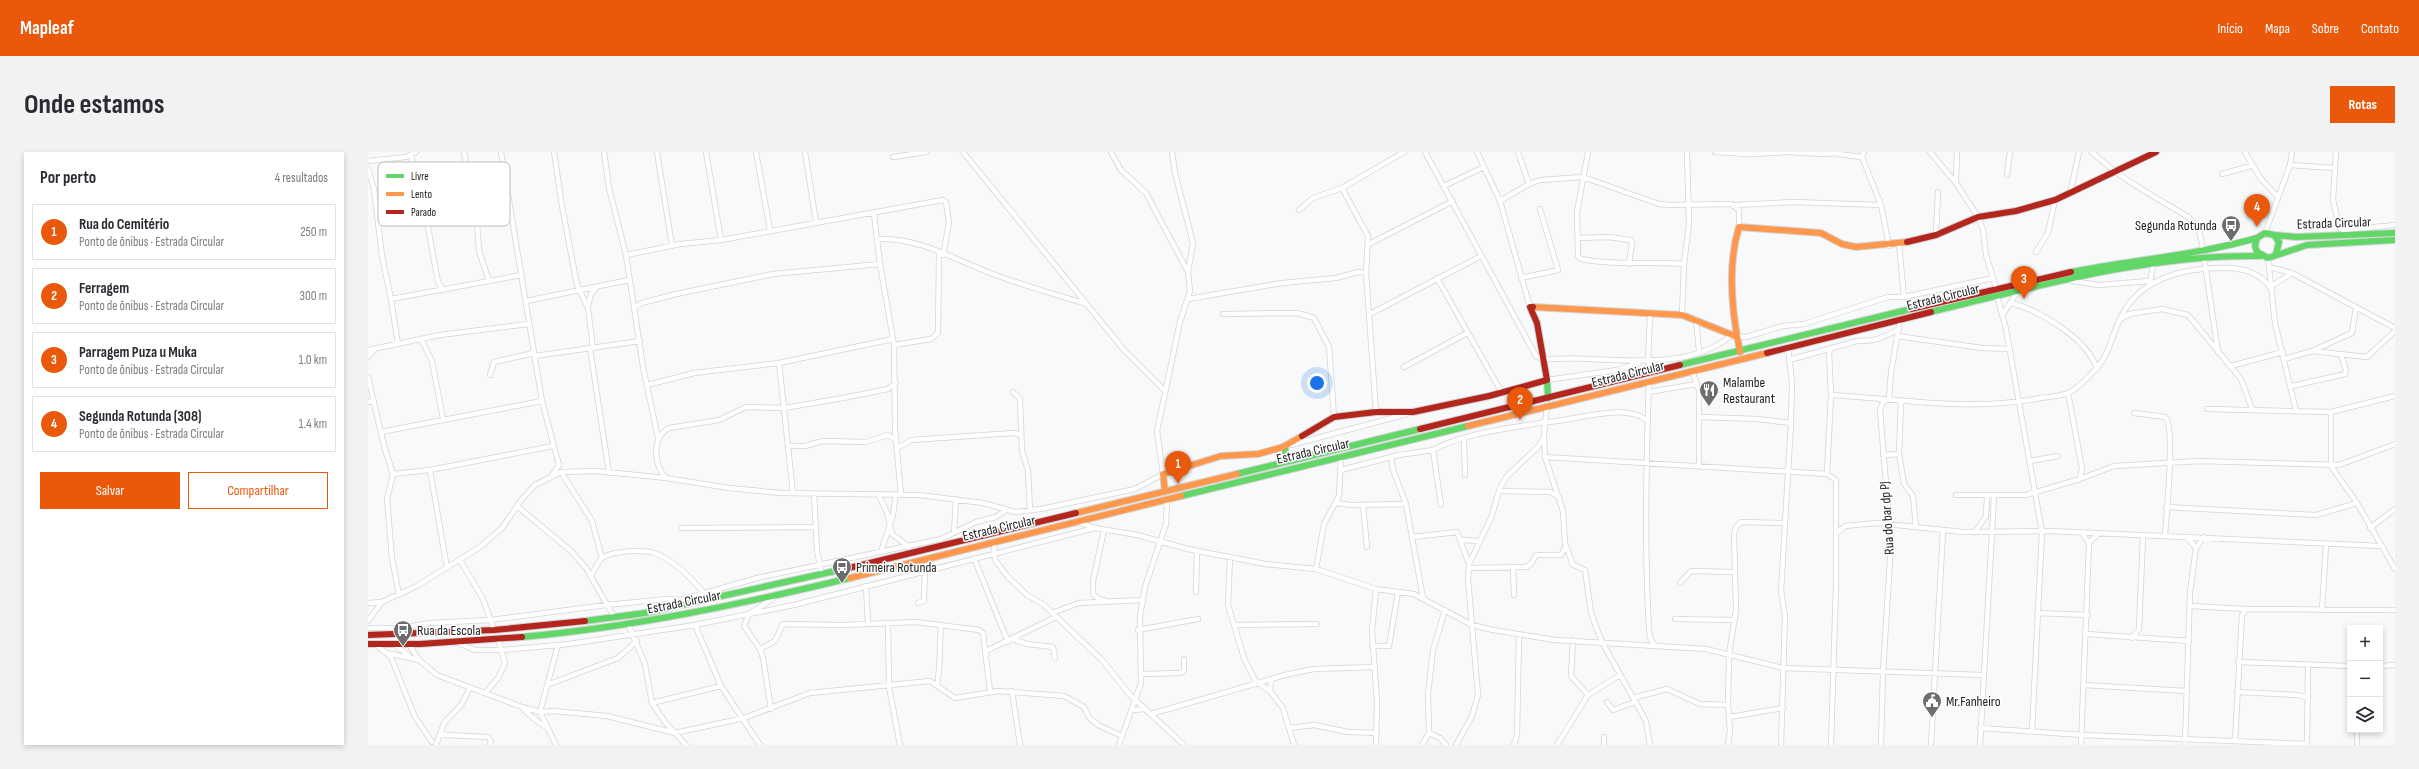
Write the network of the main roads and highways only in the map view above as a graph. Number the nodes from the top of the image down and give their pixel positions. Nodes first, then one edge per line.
1 (2156, 152) edge
2 (2395, 233) edge
3 (2274, 235) junction
4 (2257, 238) junction
5 (2395, 240) edge
6 (2276, 254) junction
7 (2260, 256) junction
8 (1733, 336) junction
9 (1740, 352) junction
10 (1547, 380) junction
11 (1548, 398) junction
12 (1285, 446) junction
13 (1286, 461) junction
14 (1165, 491) junction
15 (368, 635) edge
16 (368, 644) edge

1 - 8 main road
2 - 3 main road, Estrada Circular
3 - 4 main road
3 - 6 main road
4 - 7 main road
4 - 9 main road, Estrada Circular
5 - 6 main road, Estrada Circular
6 - 7 main road
7 - 16 main road, Estrada Circular
8 - 9 main road
8 - 10 main road
9 - 11 main road, Estrada Circular
10 - 11 main road
10 - 12 main road
11 - 13 main road, Estrada Circular
12 - 13 main road
12 - 14 main road
13 - 14 main road, Estrada Circular
14 - 15 main road, Estrada Circular

